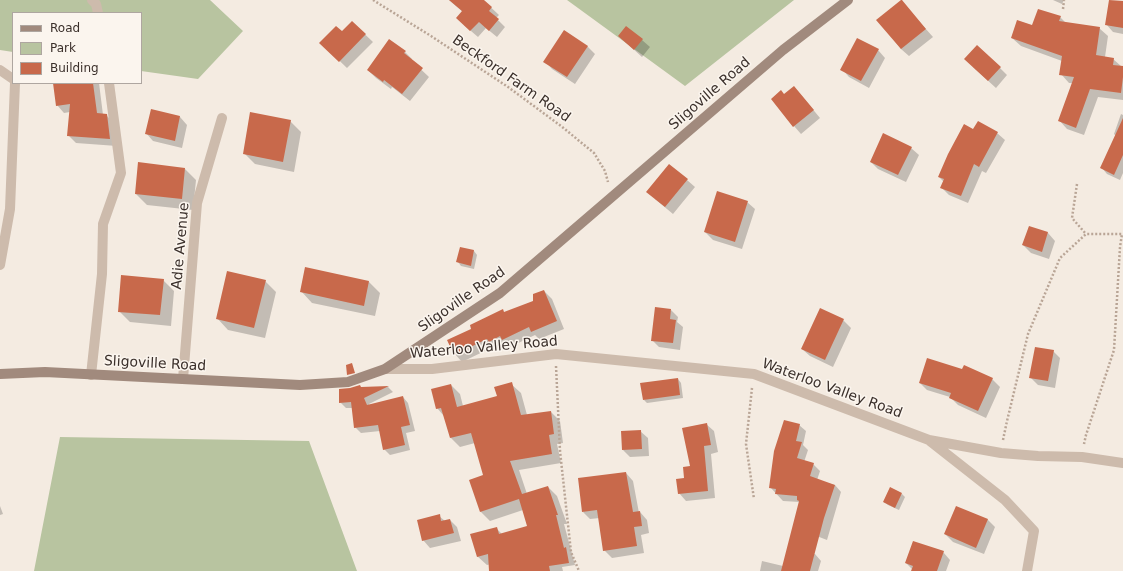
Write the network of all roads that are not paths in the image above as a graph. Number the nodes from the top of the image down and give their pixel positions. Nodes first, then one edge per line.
1 (92, 0) edge
2 (848, 0) edge
3 (98, 12) edge
4 (0, 70) edge
5 (12, 78) edge
6 (15, 84) edge
7 (109, 84) edge
8 (222, 118) dead end
9 (0, 265) edge
10 (385, 369) junction
11 (0, 374) edge
12 (92, 374) junction
13 (183, 379) junction
14 (929, 440) junction
15 (1123, 463) edge
16 (1027, 571) edge

1 - 3 street
2 - 10 street, Sligoville Road
4 - 5 street
6 - 9 street
7 - 12 street
8 - 13 street, Adie Avenue
10 - 13 street, Sligoville Road
10 - 14 street, Waterloo Valley Road
11 - 12 street, Sligoville Road
12 - 13 street, Sligoville Road
14 - 15 street, Waterloo Valley Road
14 - 16 street

